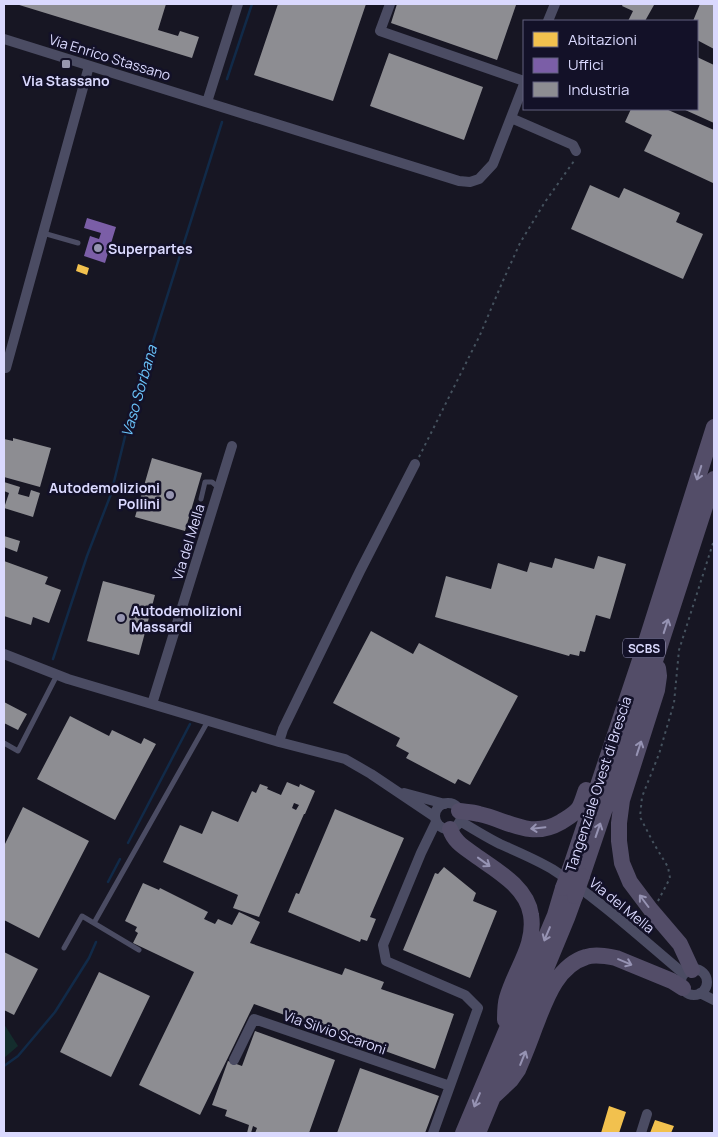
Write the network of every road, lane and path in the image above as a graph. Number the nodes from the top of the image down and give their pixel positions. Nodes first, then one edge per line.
1 (238, 4) edge
2 (390, 4) edge
3 (555, 4) edge
4 (548, 20) edge
5 (4, 39) edge
6 (89, 66) junction
7 (523, 82) edge
8 (523, 85) edge
9 (207, 102) junction
10 (511, 118) junction
11 (576, 151) joint
12 (43, 233) junction
13 (78, 242) dead end
14 (6, 368) dead end
15 (714, 427) edge
16 (232, 446) dead end
17 (415, 464) joint
18 (714, 479) edge
19 (219, 488) junction
20 (201, 499) dead end
21 (714, 540) edge
22 (645, 645) junction
23 (4, 654) edge
24 (656, 658) junction
25 (57, 674) junction
26 (152, 704) junction
27 (209, 720) junction
28 (278, 742) junction
29 (4, 743) edge
30 (393, 790) junction
31 (447, 819) junction
32 (576, 872) junction
33 (569, 892) junction
34 (651, 910) junction
35 (94, 923) junction
36 (64, 948) dead end
37 (139, 950) dead end
38 (686, 977) junction
39 (711, 985) edge
40 (700, 993) junction
41 (714, 1000) edge
42 (505, 1033) junction
43 (234, 1060) dead end
44 (450, 1086) junction
45 (494, 1096) junction
46 (647, 1114) dead end
47 (434, 1133) edge
48 (462, 1133) edge
49 (478, 1133) edge
50 (641, 1133) edge

1 - 9 street
2 - 7 street
3 - 4 street
5 - 6 street, Via Enrico Stassano
6 - 9 street, Via Enrico Stassano
6 - 12 street
8 - 10 street
9 - 10 street, Via Enrico Stassano
10 - 11 street
11 - 17 path
12 - 13 lane
12 - 14 street
15 -> 22 main road, Tangenziale Ovest di Brescia / SCBS
16 - 19 street, Via del Mella
17 - 28 street
24 -> 18 main road, Tangenziale Ovest di Brescia / SCBS
19 - 20 lane
19 - 26 street, Via del Mella
21 - 34 path
22 -> 31 main road
22 - 32 main road, Tangenziale Ovest di Brescia / SCBS
23 - 25 street, Via del Mella
32 -> 24 main road, Tangenziale Ovest di Brescia / SCBS
34 -> 24 main road
25 - 26 street, Via del Mella
25 - 29 lane
26 - 27 street, Via del Mella
27 - 28 street, Via del Mella
27 - 35 lane
28 - 30 street, Via del Mella
30 - 31 street, Via del Mella
30 - 31 street, Via del Mella
31 - 38 street, Via del Mella
31 -> 42 main road
31 - 44 street
32 - 33 main road, Tangenziale Ovest di Brescia / SCBS, bridge
33 -> 42 main road, Tangenziale Ovest di Brescia / SCBS
33 - 45 main road, Tangenziale Ovest di Brescia / SCBS
34 - 38 main road
35 - 36 lane
35 - 37 lane
38 - 39 street, Via del Mella
38 - 40 street, Via del Mella
45 -> 38 main road
39 - 40 street, Via del Mella
40 - 41 street, Via del Mella
42 -> 48 main road, Tangenziale Ovest di Brescia / SCBS
43 - 44 street, Via Silvio Scaroni
44 - 47 street
45 - 49 main road, Tangenziale Ovest di Brescia / SCBS
46 - 50 street

